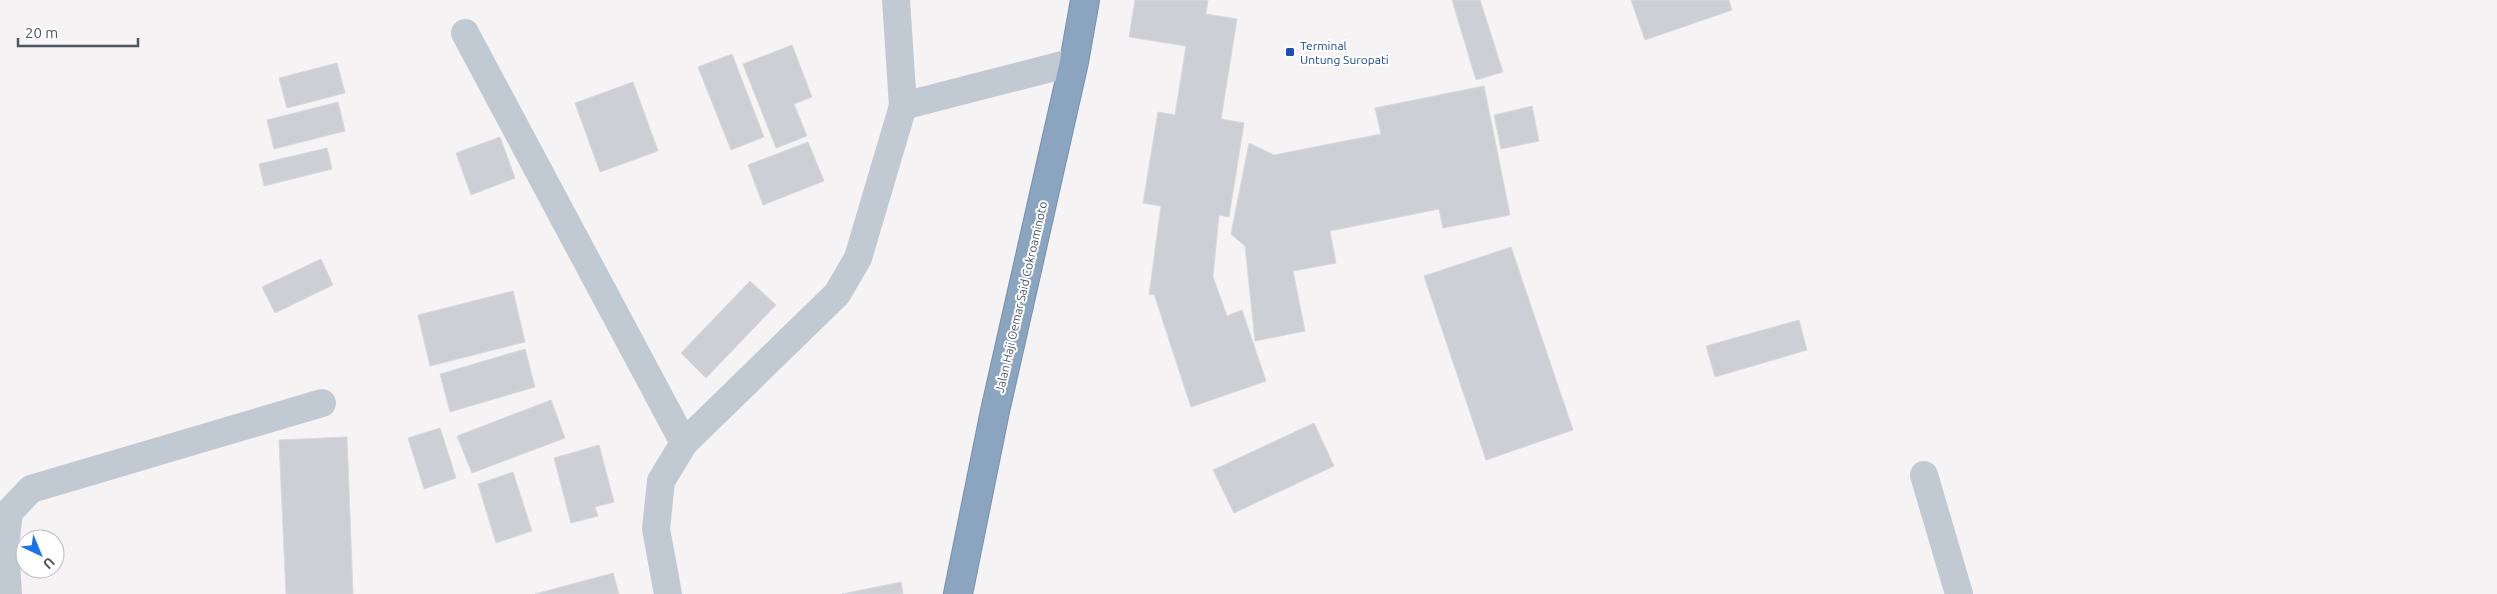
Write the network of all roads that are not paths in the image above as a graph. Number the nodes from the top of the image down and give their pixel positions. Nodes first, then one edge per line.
1 (896, 0) edge
2 (1085, 0) edge
3 (465, 33) dead end
4 (1074, 62) junction
5 (903, 106) junction
6 (322, 403) dead end
7 (684, 443) junction
8 (1924, 475) dead end
9 (8, 594) edge
10 (668, 594) edge
11 (958, 594) edge
12 (1959, 594) edge

1 - 5 street
2 - 4 highway, Jalan Haji Oemar Said Cokroaminoto
3 - 7 street
4 - 5 street
4 - 11 highway, Jalan Haji Oemar Said Cokroaminoto
5 - 7 street
6 - 9 street
7 - 10 street
8 - 12 street

